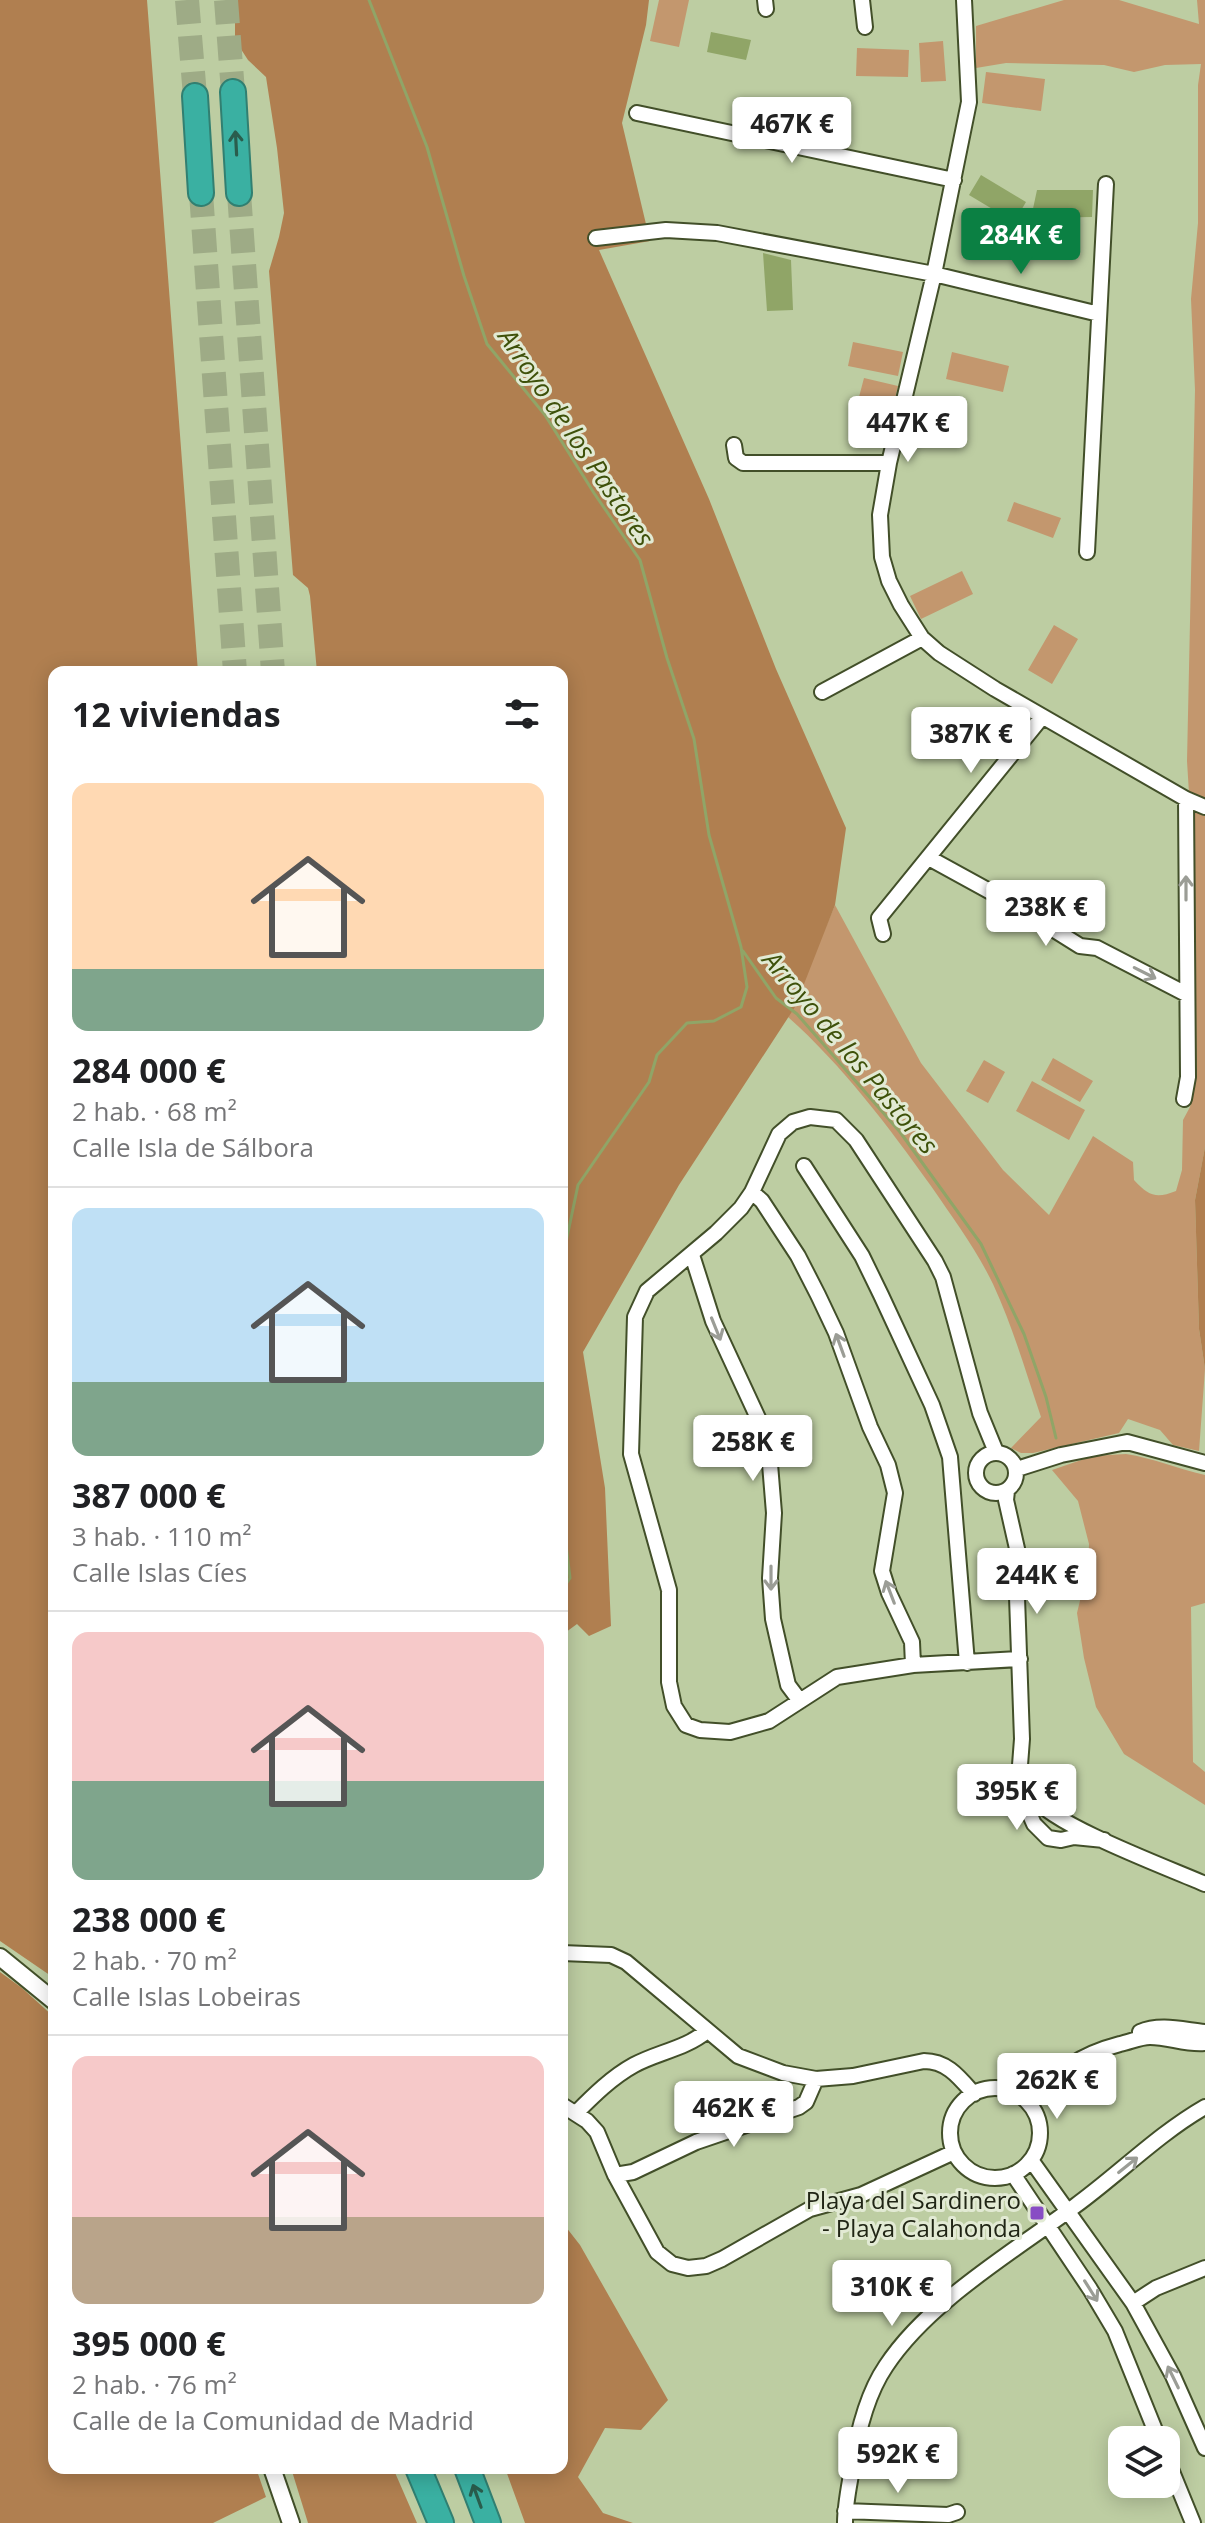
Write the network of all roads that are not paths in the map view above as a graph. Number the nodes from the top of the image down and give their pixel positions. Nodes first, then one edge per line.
1 (862, 0) edge
2 (964, 0) edge
3 (865, 27) dead end
4 (233, 92) tunnel mouth
5 (195, 96) tunnel mouth
6 (637, 113) dead end
7 (954, 180) junction
8 (1106, 184) dead end
9 (201, 193) tunnel mouth
10 (239, 193) tunnel mouth
11 (596, 238) dead end
12 (934, 274) junction
13 (1099, 314) junction
14 (734, 445) dead end
15 (889, 463) junction
16 (1087, 552) dead end
17 (922, 638) junction
18 (822, 692) dead end
19 (1042, 717) junction
20 (1186, 799) junction
21 (1205, 807) edge
22 (929, 858) junction
23 (883, 934) dead end
24 (1186, 994) junction
25 (1184, 1099) dead end
26 (804, 1166) dead end
27 (752, 1192) junction
28 (692, 1255) junction
29 (996, 1452) junction
30 (1205, 1463) edge
31 (1017, 1469) junction
32 (1007, 1491) junction
33 (1020, 1659) junction
34 (967, 1663) junction
35 (913, 1665) junction
36 (800, 1701) junction
37 (1022, 1739) junction
38 (1104, 1840) junction
39 (1205, 1884) edge
40 (568, 1953) edge
41 (0, 1957) edge
42 (48, 1996) edge
43 (707, 2031) junction
44 (1205, 2032) edge
45 (1205, 2043) edge
46 (1111, 2046) junction
47 (816, 2079) junction
48 (974, 2094) junction
49 (1030, 2104) junction
50 (1205, 2107) edge
51 (568, 2108) edge
52 (576, 2113) junction
53 (954, 2152) junction
54 (1031, 2160) junction
55 (1013, 2174) junction
56 (615, 2175) junction
57 (1067, 2212) junction
58 (1047, 2226) junction
59 (1205, 2268) edge
60 (1133, 2303) junction
61 (1153, 2426) edge
62 (1205, 2448) edge
63 (274, 2474) edge
64 (420, 2474) edge
65 (469, 2474) edge
66 (1180, 2491) edge
67 (957, 2512) dead end
68 (437, 2516) edge
69 (845, 2517) edge
70 (291, 2523) edge
71 (488, 2523) edge
72 (1193, 2523) edge

1 - 3 street
2 - 7 street
10 -> 4 highway
5 - 9 highway
6 - 7 street
7 - 12 street
8 - 13 street
11 - 12 street
12 - 13 street
12 - 15 street
13 - 16 street
14 - 15 street
15 - 17 street
17 - 18 street
17 - 19 street
19 - 20 street
19 - 22 street
20 - 21 street
24 -> 20 street
22 - 23 street
22 -> 24 street
24 - 25 street
26 - 34 street
27 - 28 street
27 - 29 street
35 -> 27 street
28 -> 36 street
28 - 36 street
29 - 31 street
29 - 32 street
30 - 31 street
31 - 32 street
32 - 33 street
33 - 34 street
33 - 37 street
34 - 35 street
35 - 36 street
37 - 38 street
37 - 38 street
38 - 39 street
40 - 43 street
41 - 42 street
43 - 47 street
43 - 52 street
44 - 46 street
45 - 46 street
46 - 49 street
47 - 48 street
47 - 56 street
48 - 49 street
48 - 53 street
49 - 54 street
57 -> 50 street
51 - 52 street
52 - 56 street
53 - 55 street
53 - 56 street
54 - 55 street
54 - 57 street
55 - 58 street
57 - 58 street
57 - 60 street
58 -> 61 street
58 - 69 street
59 - 60 street
62 -> 60 street
63 - 70 street
64 - 68 highway
71 -> 65 highway
66 - 72 street
67 - 69 street

